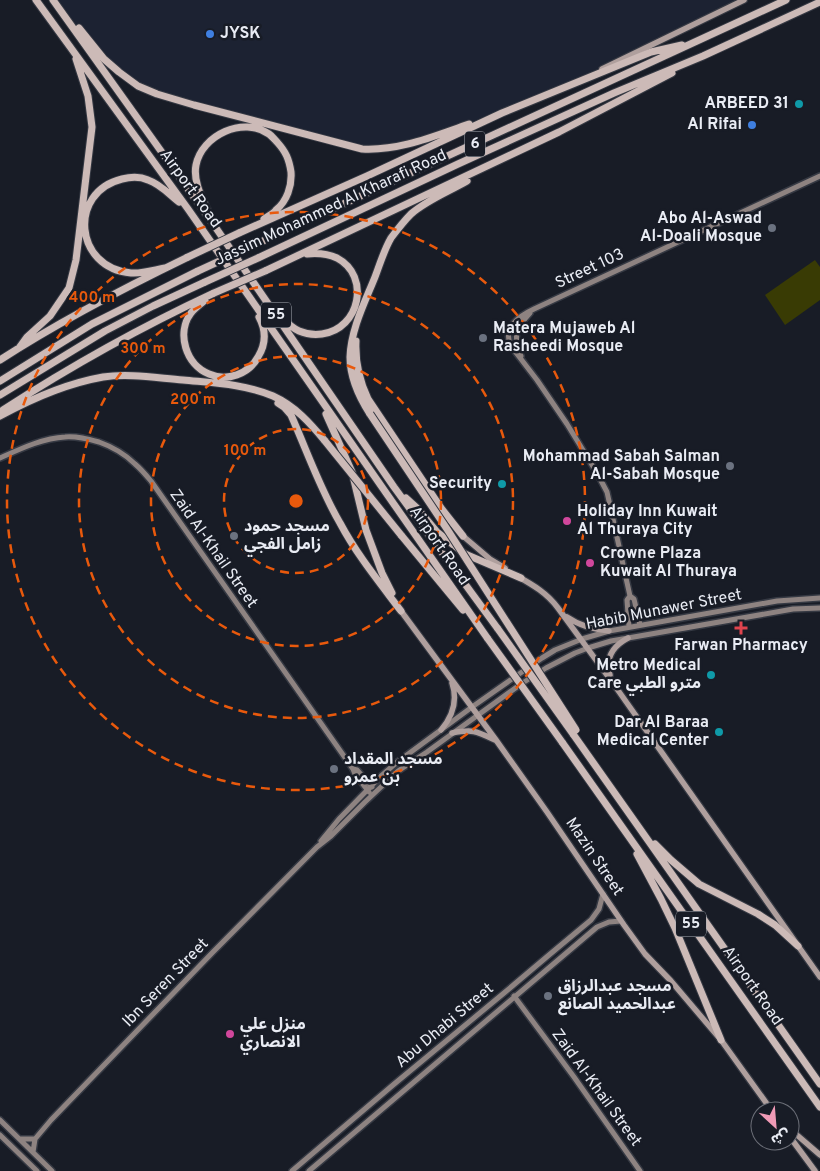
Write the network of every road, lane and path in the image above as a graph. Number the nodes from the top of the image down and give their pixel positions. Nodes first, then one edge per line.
1 (36, 0) edge
2 (744, 0) edge
3 (786, 0) edge
4 (55, 2) edge
5 (820, 2) edge
6 (700, 40) junction
7 (74, 52) junction
8 (703, 56) junction
9 (559, 90) junction
10 (502, 113) junction
11 (492, 165) junction
12 (820, 176) edge
13 (188, 209) junction
14 (216, 228) junction
15 (250, 228) junction
16 (301, 255) junction
17 (165, 268) junction
18 (213, 293) junction
19 (250, 299) junction
20 (273, 310) junction
21 (357, 322) junction
22 (19, 348) junction
23 (0, 360) edge
24 (0, 381) edge
25 (254, 390) junction
26 (314, 392) junction
27 (0, 395) edge
28 (0, 412) edge
29 (0, 416) edge
30 (0, 458) edge
31 (394, 487) junction
32 (463, 536) joint
33 (521, 578) junction
34 (630, 596) junction
35 (820, 598) edge
36 (820, 608) edge
37 (402, 611) junction
38 (725, 611) junction
39 (713, 613) junction
40 (564, 615) junction
41 (726, 621) junction
42 (715, 623) junction
43 (640, 625) junction
44 (629, 627) junction
45 (609, 631) junction
46 (628, 638) junction
47 (488, 639) junction
48 (582, 639) junction
49 (588, 648) junction
50 (447, 674) junction
51 (615, 686) junction
52 (472, 707) junction
53 (478, 715) junction
54 (441, 730) junction
55 (574, 732) junction
56 (452, 733) junction
57 (496, 740) junction
58 (370, 788) junction
59 (374, 793) junction
60 (620, 823) junction
61 (640, 828) junction
62 (317, 847) junction
63 (602, 894) junction
64 (621, 921) junction
65 (798, 946) junction
66 (549, 955) junction
67 (556, 961) junction
68 (820, 977) edge
69 (514, 996) junction
70 (721, 1040) junction
71 (820, 1084) edge
72 (393, 1085) junction
73 (400, 1093) junction
74 (383, 1094) junction
75 (390, 1101) junction
76 (765, 1101) edge
77 (820, 1107) edge
78 (0, 1120) edge
79 (0, 1135) edge
80 (800, 1137) edge
81 (20, 1139) junction
82 (35, 1139) junction
83 (800, 1151) edge
84 (33, 1152) junction
85 (820, 1155) edge
86 (36, 1171) edge
87 (52, 1171) edge
88 (292, 1171) edge
89 (309, 1171) edge
90 (640, 1171) edge
91 (815, 1171) edge

1 - 7 highway, Airport Road / 55
2 - 9 main road
3 - 6 highway, Jassim Mohammed Al Kharafi Road / 6
4 - 10 highway
4 - 14 highway, Airport Road / 55
5 - 8 highway, Jassim Mohammed Al Kharafi Road / 6
6 - 9 highway
6 - 24 highway, Jassim Mohammed Al Kharafi Road / 6, bridge
7 - 13 highway, Airport Road / 55
7 - 22 highway
8 - 11 highway
8 - 27 highway, Jassim Mohammed Al Kharafi Road / 6, bridge
9 - 10 highway
10 - 15 highway
11 - 16 highway
11 - 21 highway
12 - 34 street, Street 103
13 - 17 highway
13 - 19 highway, Airport Road / 55
14 - 15 highway
14 - 20 highway, Airport Road / 55
15 - 17 highway, bridge
16 - 18 highway, bridge
16 - 20 highway
17 - 22 highway
18 - 19 highway
18 - 28 highway
19 - 26 highway, Airport Road / 55
20 - 31 highway, Airport Road / 55
21 - 32 highway
21 - 55 highway, bridge
22 - 23 highway
25 - 29 highway
25 - 37 highway
25 - 47 highway, bridge
26 - 37 highway
26 - 47 highway, Airport Road / 55
30 - 58 street, Zaid Al-Khail Street
31 - 33 highway
31 - 55 highway, Airport Road / 55, bridge
32 - 33 main road
33 - 40 main road
34 - 43 street, Street 103
34 - 44 street, Street 103
35 - 38 street, Habib Munawer Street
36 - 41 street, Habib Munawer Street
37 - 50 main road, Mazin Street
38 - 39 street, Habib Munawer Street
38 - 41 street
39 - 42 street
39 - 43 street, Habib Munawer Street
40 - 45 main road
40 - 48 main road
41 - 42 street, Habib Munawer Street
42 - 46 street, Habib Munawer Street
43 - 44 street, Habib Munawer Street
44 - 45 street, Habib Munawer Street
45 - 48 street, Habib Munawer Street
46 - 49 street, Habib Munawer Street
46 - 51 main road
47 - 60 highway, Airport Road / 55, bridge
48 - 49 main road
48 - 52 street, Habib Munawer Street
49 - 51 main road
49 - 53 street, Habib Munawer Street
50 - 52 main road, Mazin Street
50 - 54 main road
51 - 65 main road
52 - 53 main road, Mazin Street
52 - 54 street, Ibn Seren Street
53 - 56 street, Ibn Seren Street
53 - 57 main road, Mazin Street
54 - 58 street, Ibn Seren Street
55 - 61 highway, Airport Road / 55
56 - 57 main road
56 - 59 street, Ibn Seren Street
57 - 63 main road, Mazin Street
58 - 59 street, Zaid Al-Khail Street
58 - 62 street, Ibn Seren Street
59 - 62 street, Ibn Seren Street
60 - 70 highway
60 - 77 highway, Airport Road / 55
61 - 65 highway
61 - 71 highway, Airport Road / 55
62 - 82 street, Ibn Seren Street
63 - 64 main road, Mazin Street
63 - 66 street, Abu Dhabi Street
64 - 67 street, Abu Dhabi Street
64 - 70 main road, Mazin Street
65 - 68 main road
66 - 67 street
66 - 72 street, Abu Dhabi Street
67 - 69 street, Abu Dhabi Street
69 - 73 street, Abu Dhabi Street
69 - 90 street, Zaid Al-Khail Street
70 - 76 main road, Mazin Street
72 - 73 street
72 - 74 street, Abu Dhabi Street
73 - 75 street, Abu Dhabi Street
74 - 75 street
74 - 88 street, Abu Dhabi Street
75 - 89 street, Abu Dhabi Street
78 - 81 street
79 - 86 street
80 - 85 main road
81 - 82 street
81 - 84 street
82 - 84 street
83 - 91 main road
84 - 87 street

